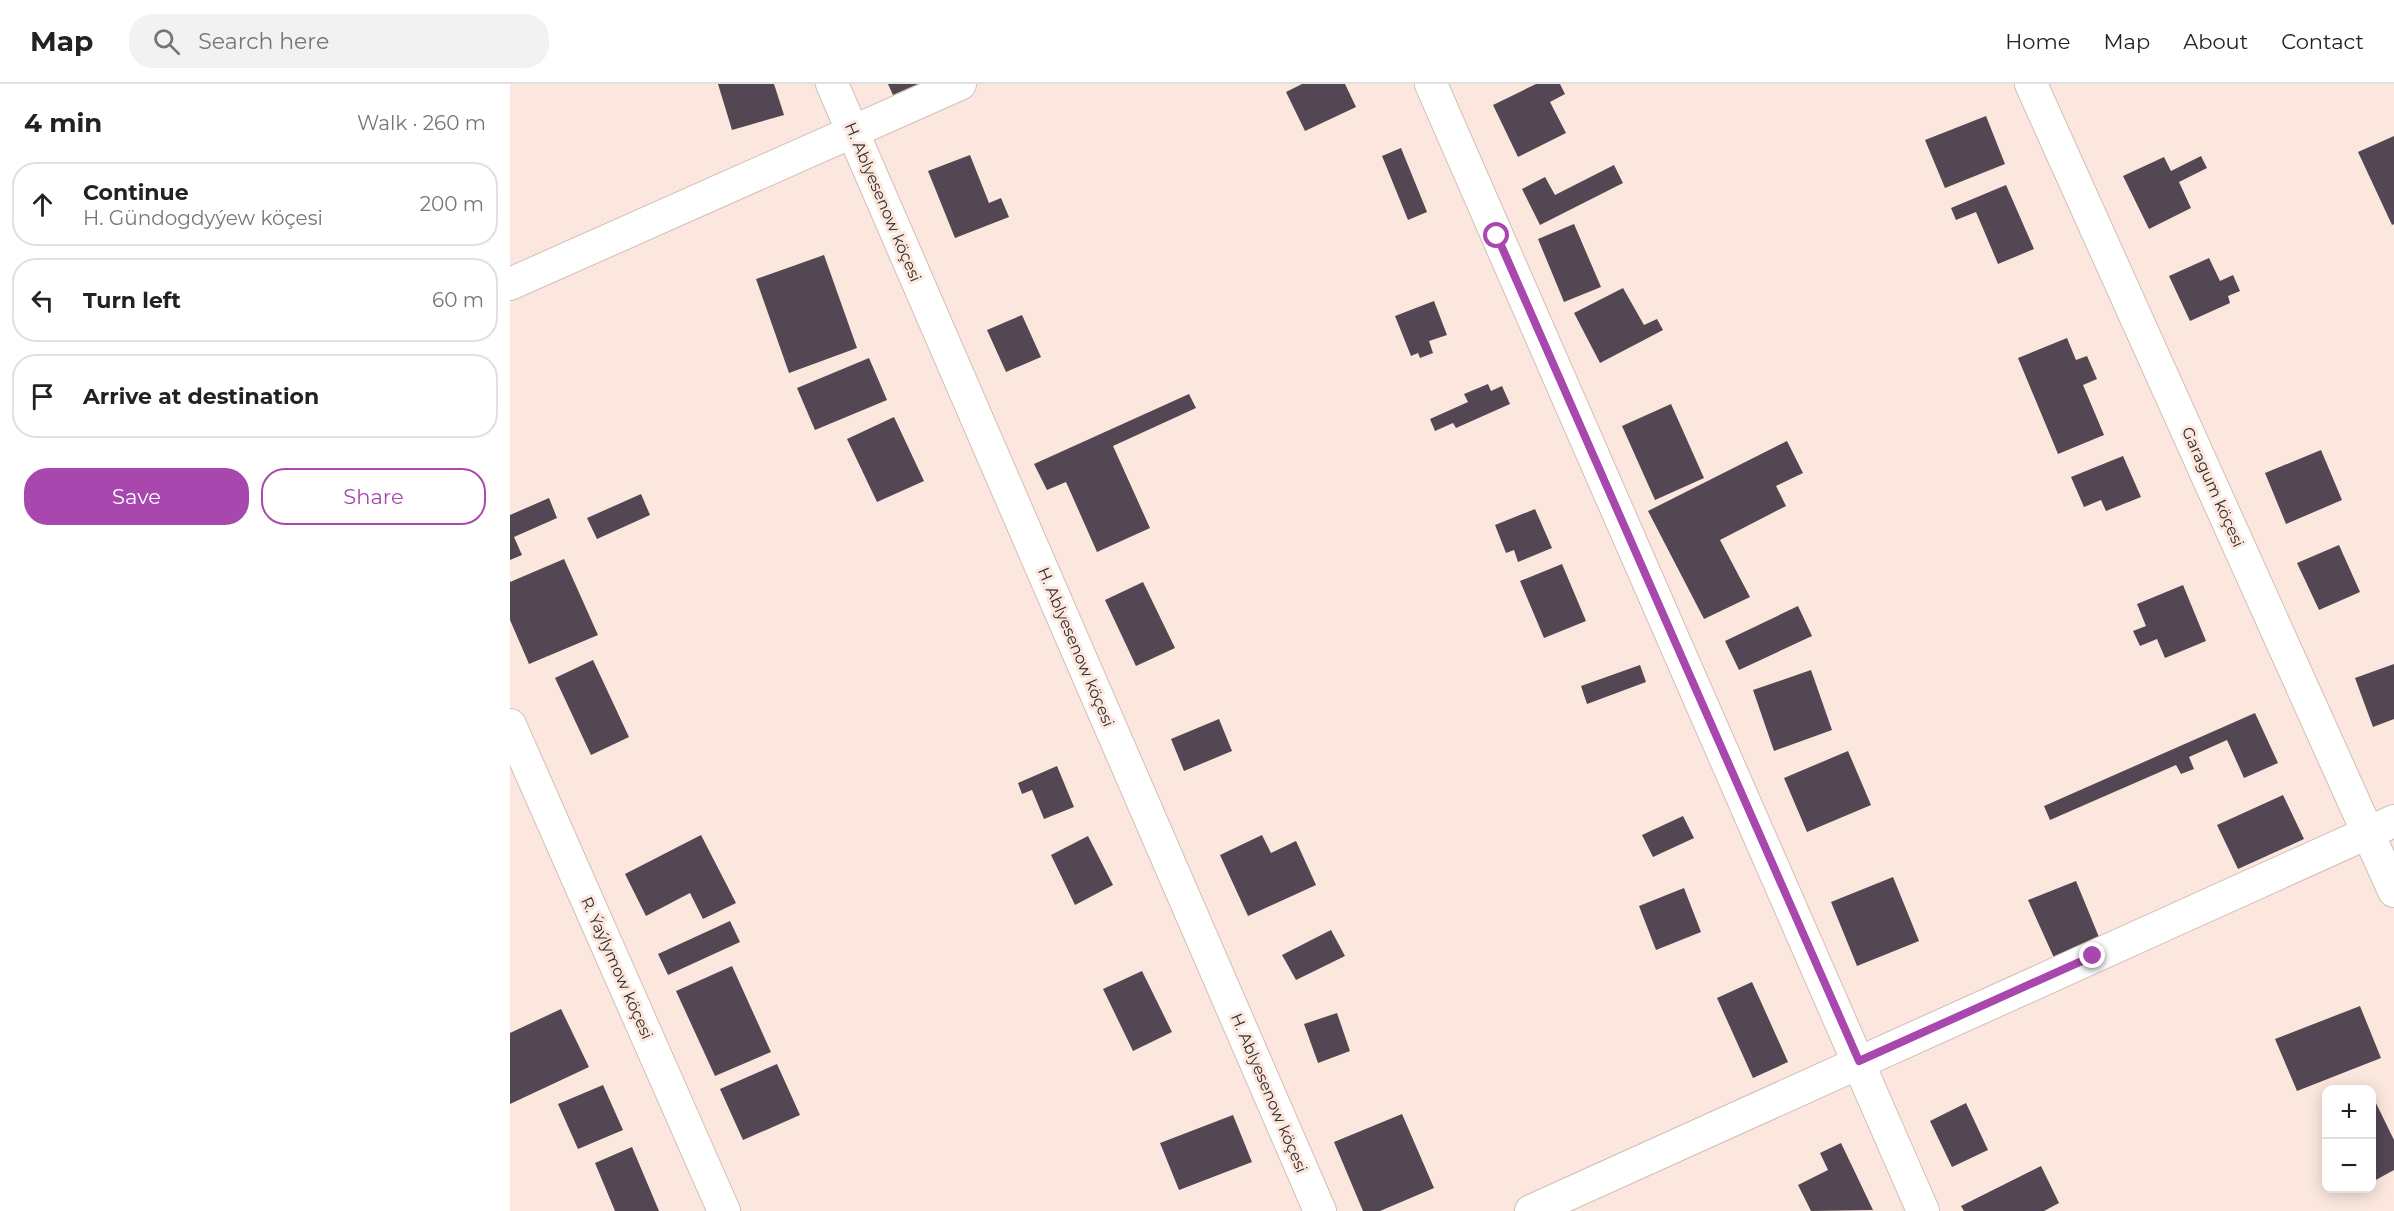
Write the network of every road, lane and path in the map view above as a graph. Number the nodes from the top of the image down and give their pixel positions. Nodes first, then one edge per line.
1 (832, 84) edge
2 (960, 84) edge
3 (1431, 84) edge
4 (2031, 84) edge
5 (852, 132) junction
6 (510, 284) edge
7 (510, 725) edge
8 (2382, 827) edge
9 (2394, 891) edge
10 (1859, 1061) junction
11 (724, 1211) edge
12 (1320, 1211) edge
13 (1531, 1211) edge
14 (1923, 1211) edge

1 - 5 street, H. Ablyesenow köçesi
2 - 5 street
3 - 10 street
4 - 8 street, Garagum köçesi
5 - 6 street
5 - 12 street, H. Ablyesenow köçesi
7 - 11 street, R. Ýaýlymow köçesi
8 - 9 street, Garagum köçesi
8 - 10 street
10 - 13 street
10 - 14 street

